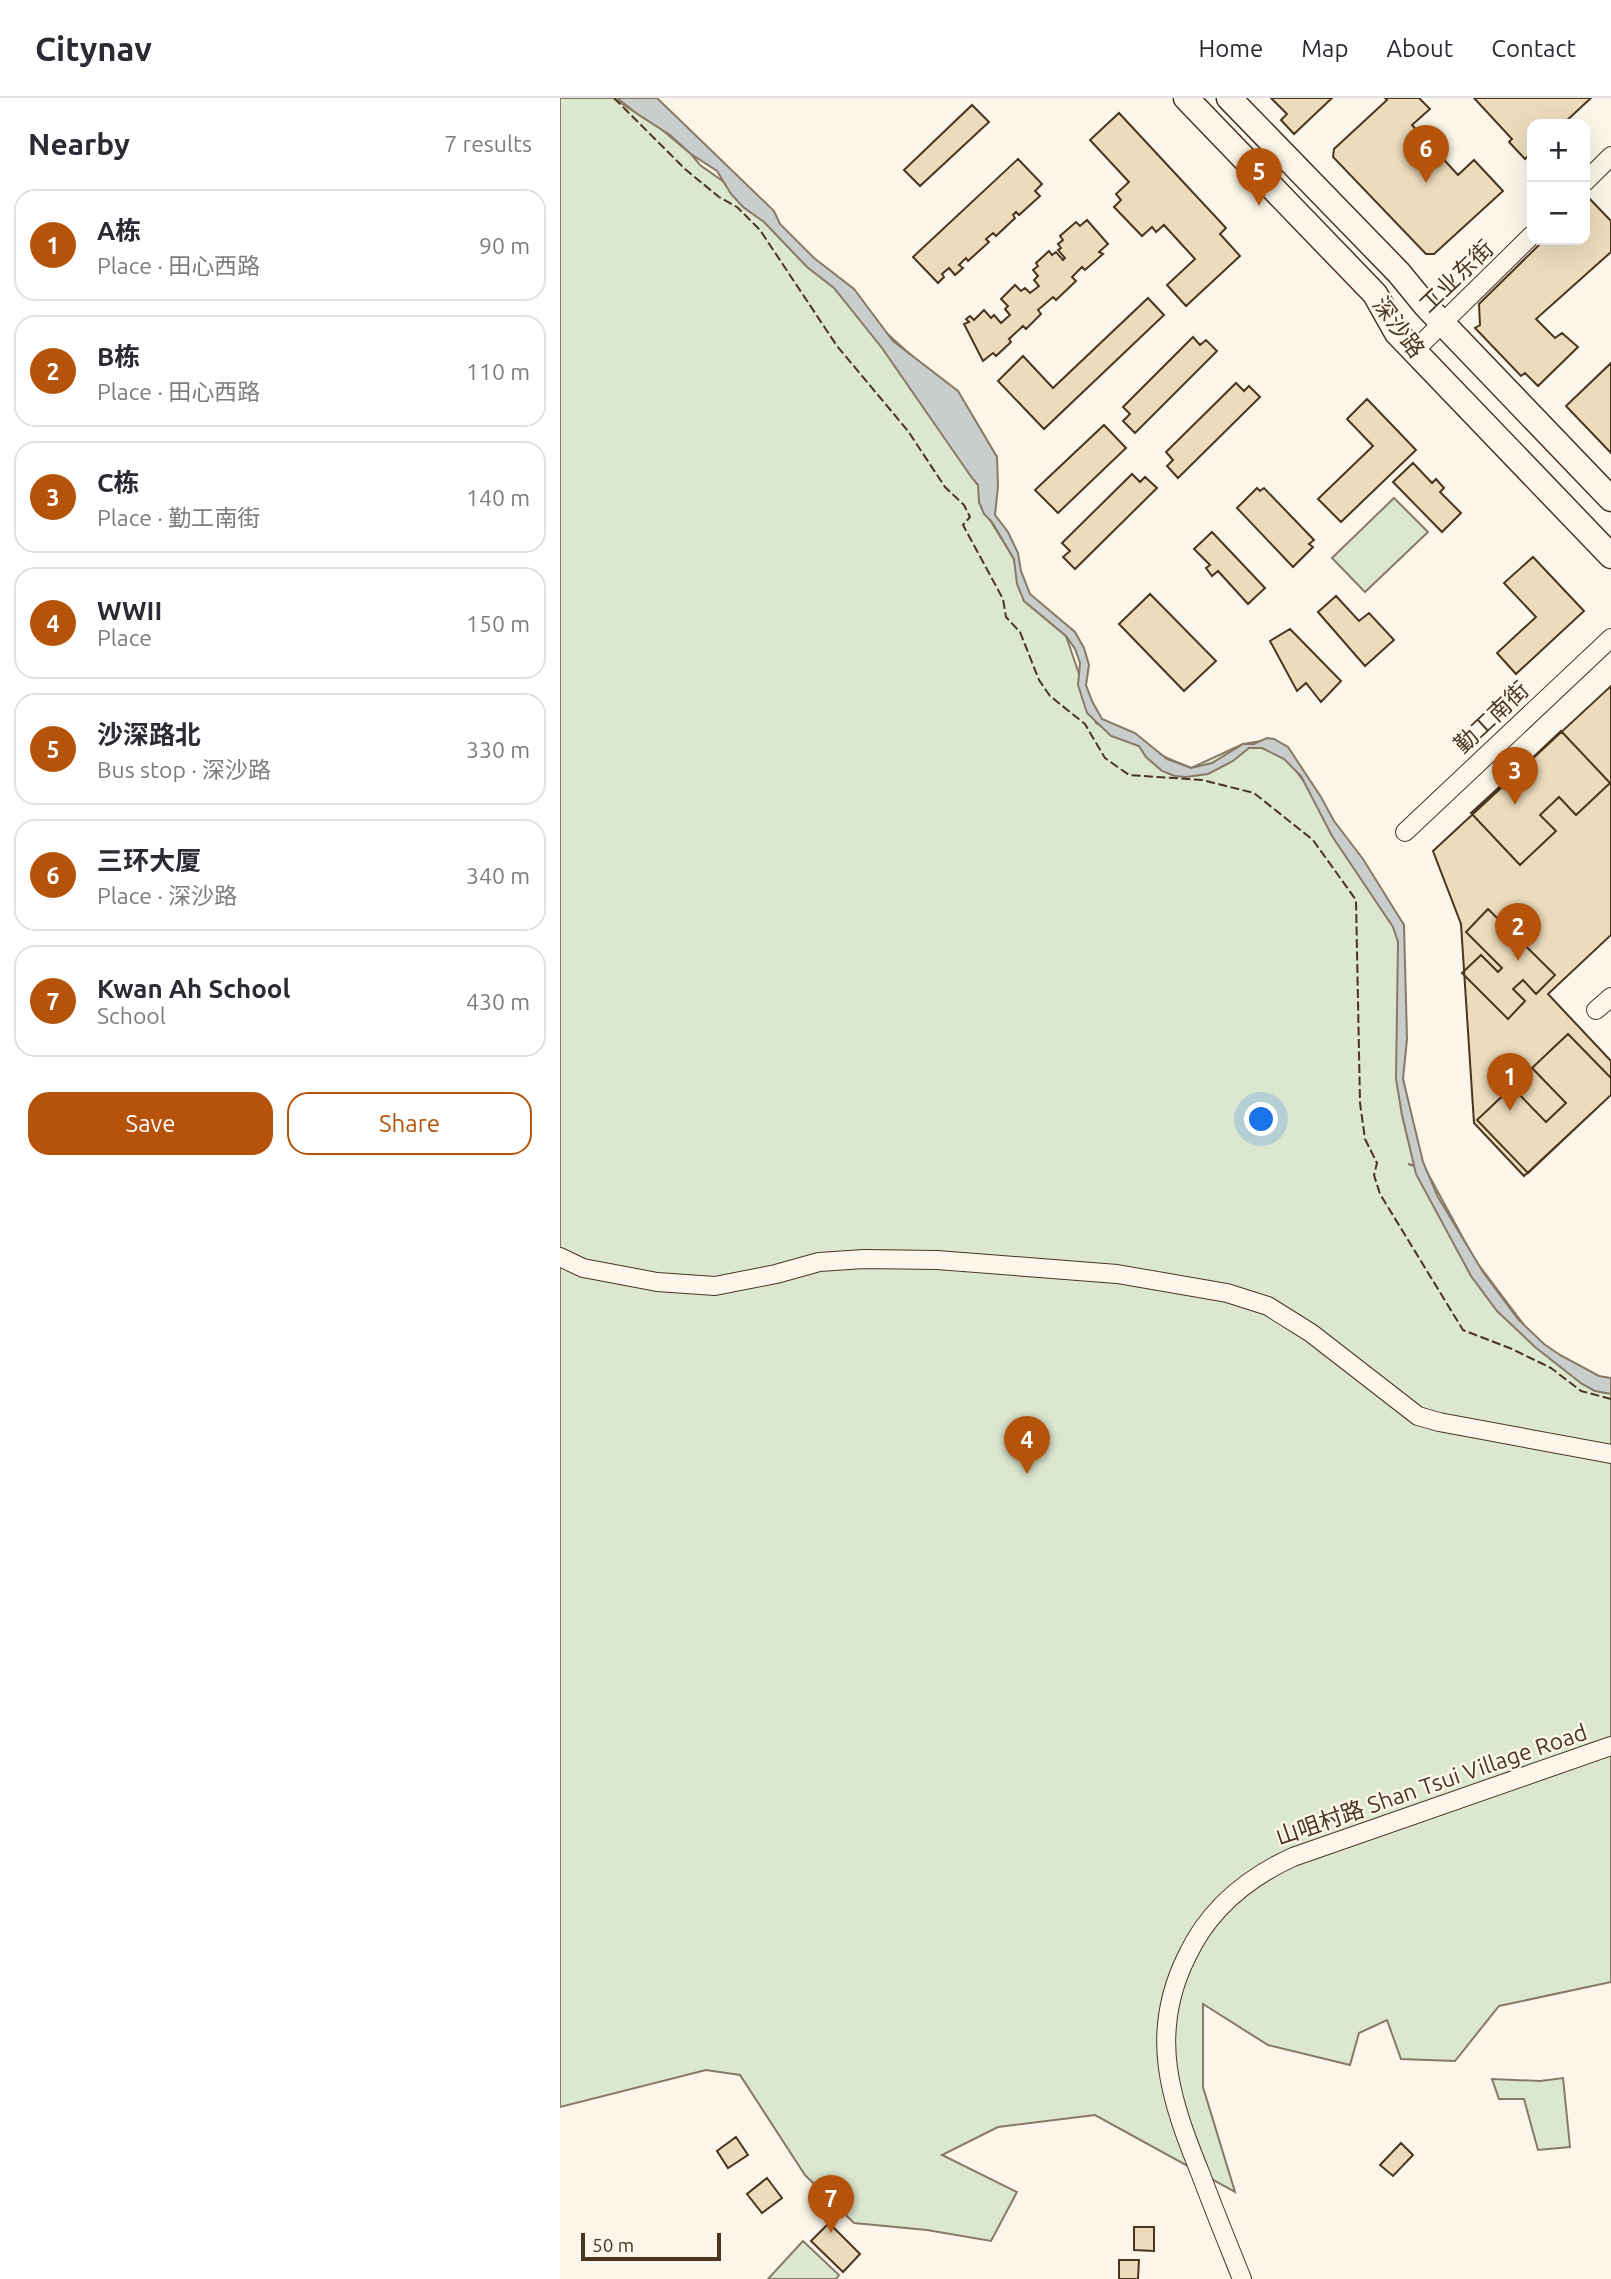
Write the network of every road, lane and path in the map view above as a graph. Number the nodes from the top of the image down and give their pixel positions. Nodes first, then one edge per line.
1 (1186, 98) edge
2 (1229, 98) edge
3 (1611, 156) edge
4 (1590, 177) edge
5 (1527, 240) edge
6 (1443, 324) junction
7 (1414, 351) junction
8 (1611, 499) edge
9 (1611, 556) edge
10 (1611, 638) edge
11 (1405, 832) dead end
12 (1611, 997) edge
13 (1596, 1010) dead end
14 (560, 1257) edge
15 (1611, 1454) edge
16 (1611, 1746) edge
17 (1242, 2279) edge

1 - 7 main road, 深沙路
2 - 6 main road, 深沙路
3 - 4 street
5 - 6 street, 工业东街
6 - 7 street, 工业东街
6 - 8 main road, 深沙路
7 - 9 main road, 深沙路
10 - 11 street, 勤工南街
12 - 13 street
14 - 15 street
16 - 17 street, 山咀村路 Shan Tsui Village Road

